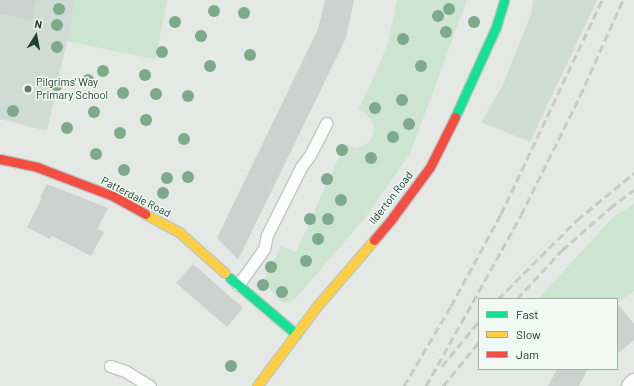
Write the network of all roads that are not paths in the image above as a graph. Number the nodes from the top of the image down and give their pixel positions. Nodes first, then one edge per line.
1 (504, 0) edge
2 (326, 123) dead end
3 (0, 159) edge
4 (231, 279) junction
5 (296, 334) junction
6 (110, 366) dead end
7 (150, 386) edge
8 (257, 386) edge

1 - 5 street, Ilderton Road
2 - 4 lane
3 - 4 street, Patterdale Road
4 - 5 street, Patterdale Road
5 - 8 street, Ilderton Road
6 - 7 lane

